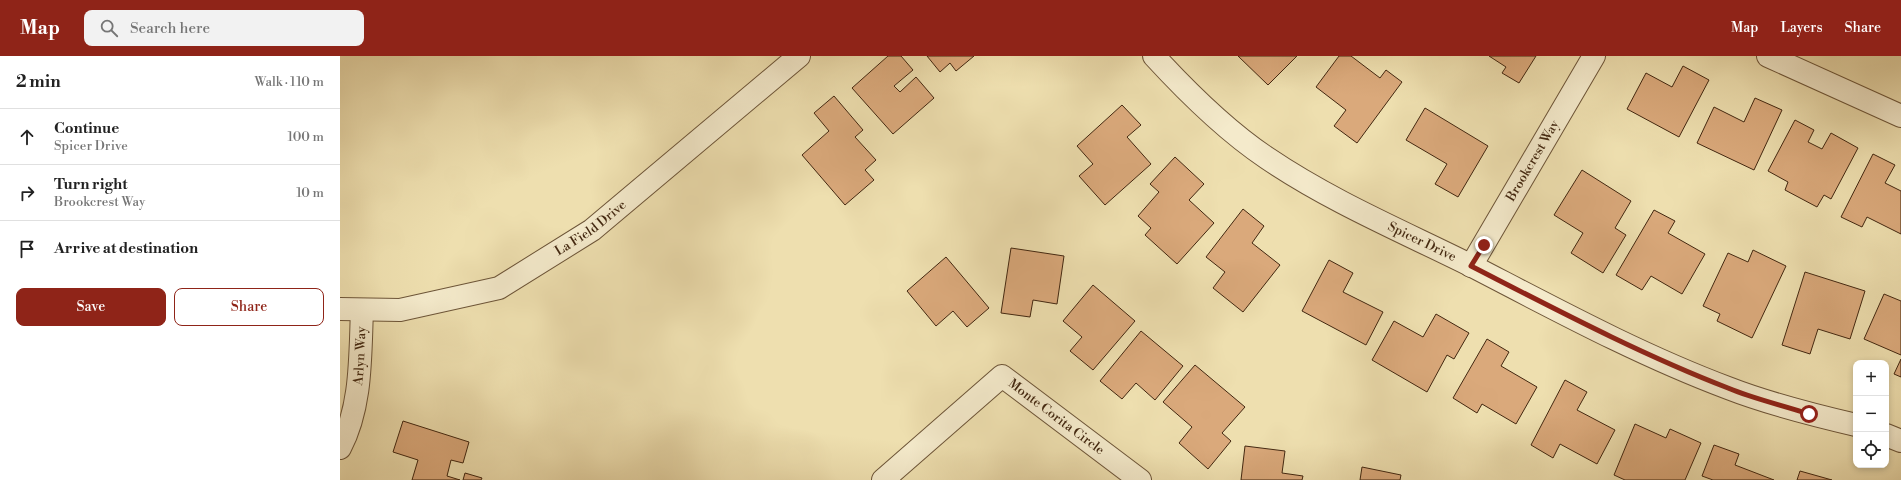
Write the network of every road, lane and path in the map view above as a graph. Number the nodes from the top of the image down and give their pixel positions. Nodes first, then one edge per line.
1 (799, 56) edge
2 (1154, 56) edge
3 (1594, 56) edge
4 (1768, 56) edge
5 (1901, 116) edge
6 (1471, 266) junction
7 (340, 310) edge
8 (362, 310) junction
9 (1853, 424) edge
10 (1889, 436) edge
11 (1901, 441) edge
12 (340, 448) edge
13 (883, 480) edge
14 (1140, 480) edge

1 - 8 street, La Field Drive
2 - 6 street, Spicer Drive
3 - 6 street, Brookcrest Way
4 - 5 street
6 - 9 street, Spicer Drive
7 - 8 street, La Field Drive
8 - 12 street, Arlyn Way
10 - 11 street
13 - 14 street, Monte Corita Circle

